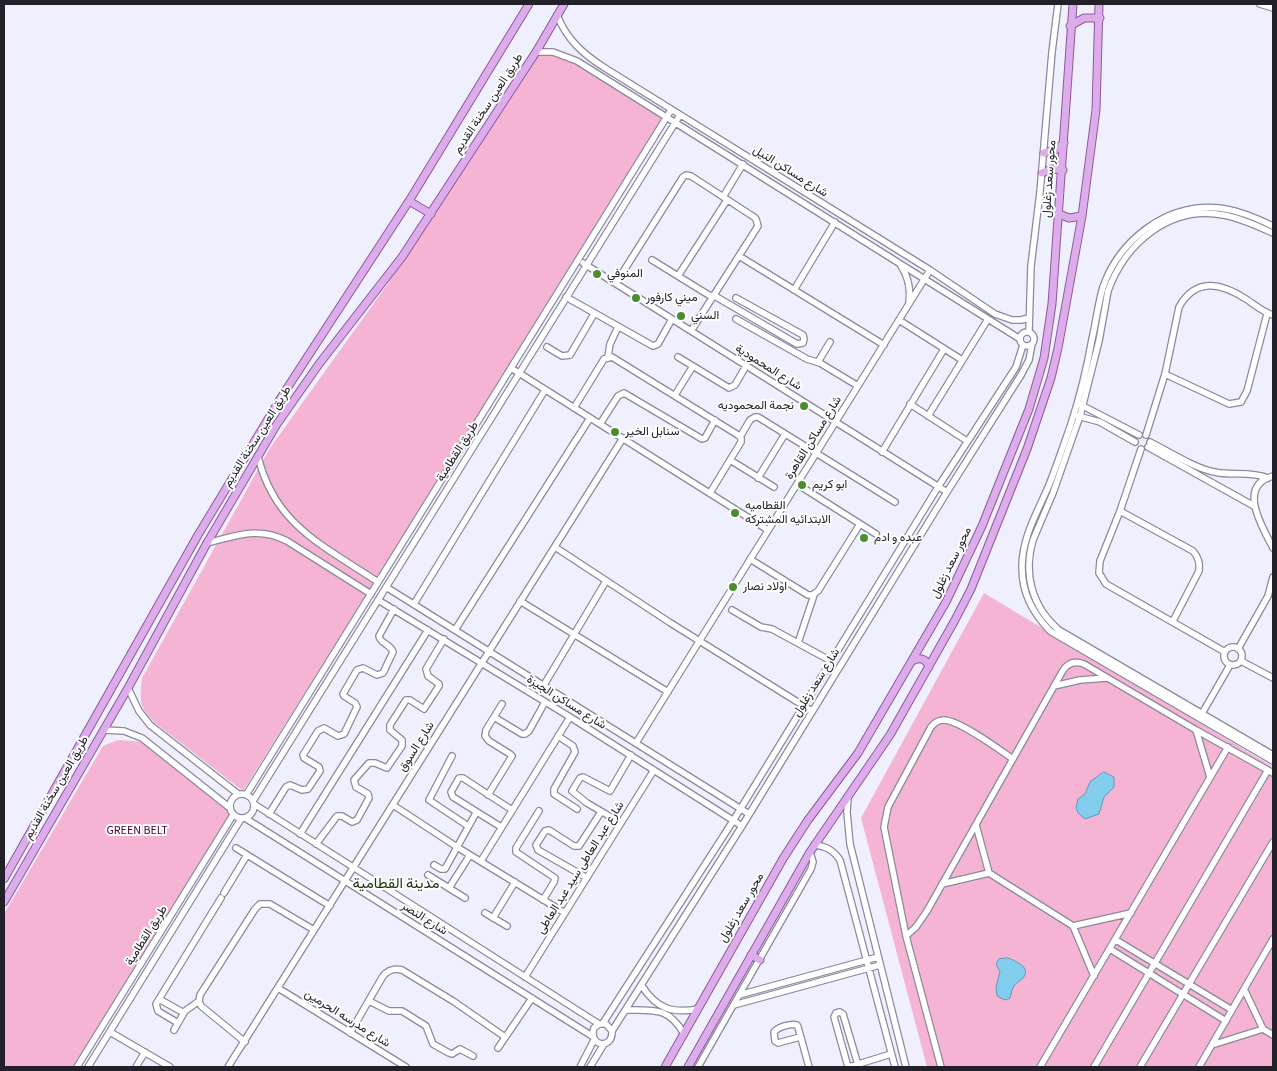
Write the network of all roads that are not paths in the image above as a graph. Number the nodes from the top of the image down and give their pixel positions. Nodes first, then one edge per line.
1 (529, 4) edge
2 (564, 4) edge
3 (1058, 4) edge
4 (1073, 4) edge
5 (1099, 4) edge
6 (1260, 4) edge
7 (1273, 8) edge
8 (557, 15) junction
9 (1100, 18) junction
10 (1070, 26) junction
11 (536, 52) junction
12 (671, 110) junction
13 (680, 115) junction
14 (667, 116) junction
15 (676, 122) junction
16 (1064, 143) junction
17 (1044, 153) junction
18 (742, 164) junction
19 (1062, 170) junction
20 (1042, 173) junction
21 (725, 198) junction
22 (410, 201) junction
23 (431, 214) junction
24 (1060, 214) junction
25 (1082, 216) junction
26 (835, 222) junction
27 (1273, 226) edge
28 (1273, 233) edge
29 (739, 256) junction
30 (578, 260) junction
31 (652, 260) dead end
32 (899, 262) junction
33 (586, 265) junction
34 (930, 270) junction
35 (678, 276) junction
36 (925, 278) junction
37 (616, 283) junction
38 (794, 290) junction
39 (713, 296) junction
40 (566, 297) junction
41 (736, 298) dead end
42 (908, 306) junction
43 (594, 314) junction
44 (1270, 314) edge
45 (769, 318) junction
46 (1029, 318) junction
47 (672, 319) junction
48 (736, 319) dead end
49 (988, 319) junction
50 (899, 320) junction
51 (764, 325) junction
52 (618, 327) junction
53 (691, 331) junction
54 (1029, 332) junction
55 (1020, 339) junction
56 (830, 342) dead end
57 (884, 344) junction
58 (1032, 344) junction
59 (1023, 345) junction
60 (547, 347) dead end
61 (944, 349) junction
62 (608, 357) junction
63 (678, 357) dead end
64 (962, 360) junction
65 (818, 362) junction
66 (693, 366) junction
67 (746, 366) junction
68 (511, 368) junction
69 (519, 373) junction
70 (1165, 374) junction
71 (1004, 385) junction
72 (858, 386) junction
73 (545, 390) junction
74 (1012, 390) junction
75 (675, 395) junction
76 (1077, 402) junction
77 (910, 404) junction
78 (1083, 406) junction
79 (574, 408) junction
80 (928, 416) junction
81 (1077, 416) junction
82 (590, 418) junction
83 (716, 420) junction
84 (836, 422) junction
85 (600, 424) junction
86 (785, 434) junction
87 (1142, 435) junction
88 (740, 437) junction
89 (623, 438) junction
90 (968, 441) junction
91 (1135, 442) junction
92 (1149, 445) junction
93 (1141, 449) junction
94 (882, 452) junction
95 (816, 453) junction
96 (258, 456) junction
97 (730, 460) junction
98 (1271, 476) edge
99 (758, 478) junction
100 (797, 484) junction
101 (774, 487) dead end
102 (938, 487) junction
103 (947, 492) junction
104 (710, 493) junction
105 (895, 502) dead end
106 (1254, 506) junction
107 (1120, 511) junction
108 (860, 524) junction
109 (768, 530) junction
110 (876, 534) dead end
111 (207, 543) junction
112 (555, 547) junction
113 (1273, 548) edge
114 (750, 559) junction
115 (1273, 577) edge
116 (606, 581) junction
117 (378, 582) junction
118 (386, 587) junction
119 (1273, 590) edge
120 (371, 594) junction
121 (814, 595) junction
122 (1268, 596) junction
123 (378, 600) junction
124 (520, 602) junction
125 (414, 604) junction
126 (394, 609) junction
127 (732, 610) dead end
128 (1173, 621) junction
129 (428, 630) junction
130 (455, 630) junction
131 (575, 635) junction
132 (444, 639) junction
133 (700, 640) junction
134 (798, 643) junction
135 (1238, 649) junction
136 (489, 651) junction
137 (1226, 652) junction
138 (831, 661) junction
139 (1241, 661) junction
140 (912, 662) junction
141 (482, 663) junction
142 (1230, 665) junction
143 (929, 667) junction
144 (1107, 678) junction
145 (1273, 678) edge
146 (544, 686) junction
147 (1054, 686) junction
148 (128, 688) junction
149 (668, 692) junction
150 (546, 702) junction
151 (502, 704) dead end
152 (804, 706) junction
153 (812, 711) junction
154 (1200, 716) junction
155 (494, 717) junction
156 (570, 717) junction
157 (104, 730) junction
158 (1196, 730) junction
159 (558, 736) junction
160 (636, 743) junction
161 (1228, 747) junction
162 (630, 755) junction
163 (1273, 755) edge
164 (452, 756) dead end
165 (1013, 759) junction
166 (1273, 761) edge
167 (654, 770) junction
168 (1271, 771) edge
169 (1210, 777) junction
170 (238, 794) junction
171 (246, 795) junction
172 (488, 795) junction
173 (848, 797) junction
174 (254, 803) junction
175 (393, 806) junction
176 (230, 808) junction
177 (740, 808) junction
178 (577, 809) dead end
179 (512, 810) junction
180 (539, 811) dead end
181 (601, 812) junction
182 (476, 813) junction
183 (269, 814) junction
184 (749, 814) junction
185 (234, 815) junction
186 (243, 819) junction
187 (733, 821) junction
188 (621, 823) junction
189 (976, 825) junction
190 (468, 826) junction
191 (742, 826) junction
192 (501, 827) junction
193 (300, 834) junction
194 (1273, 842) edge
195 (316, 844) junction
196 (457, 847) junction
197 (236, 848) dead end
198 (812, 848) junction
199 (852, 854) junction
200 (247, 855) junction
201 (470, 855) junction
202 (840, 860) junction
203 (481, 861) junction
204 (434, 865) dead end
205 (353, 868) junction
206 (989, 873) junction
207 (428, 875) dead end
208 (587, 878) junction
209 (4, 879) edge
210 (345, 881) junction
211 (515, 882) junction
212 (942, 884) junction
213 (449, 888) junction
214 (465, 898) dead end
215 (543, 900) junction
216 (4, 902) edge
217 (330, 906) junction
218 (485, 913) dead end
219 (565, 913) junction
220 (1131, 913) junction
221 (493, 918) junction
222 (507, 926) dead end
223 (1073, 926) junction
224 (314, 930) junction
225 (906, 936) junction
226 (1273, 939) edge
227 (1116, 940) junction
228 (1110, 950) junction
229 (751, 955) junction
230 (878, 957) junction
231 (760, 960) junction
232 (867, 960) junction
233 (1155, 964) junction
234 (880, 965) junction
235 (869, 967) junction
236 (1150, 972) junction
237 (1094, 976) junction
238 (525, 977) junction
239 (1189, 984) junction
240 (642, 986) junction
241 (278, 988) junction
242 (1244, 989) junction
243 (1183, 994) junction
244 (739, 995) junction
245 (159, 998) junction
246 (532, 998) junction
247 (199, 1001) junction
248 (369, 1001) junction
249 (734, 1005) junction
250 (698, 1009) junction
251 (626, 1010) junction
252 (1232, 1010) junction
253 (184, 1013) junction
254 (1226, 1021) junction
255 (178, 1023) junction
256 (601, 1023) junction
257 (711, 1028) junction
258 (1263, 1029) junction
259 (174, 1030) dead end
260 (612, 1031) junction
261 (110, 1032) junction
262 (718, 1032) junction
263 (350, 1033) junction
264 (684, 1034) junction
265 (850, 1035) junction
266 (1273, 1035) edge
267 (505, 1036) junction
268 (800, 1037) junction
269 (593, 1038) junction
270 (840, 1038) junction
271 (244, 1042) junction
272 (604, 1044) junction
273 (1212, 1045) junction
274 (498, 1048) dead end
275 (145, 1052) junction
276 (892, 1054) junction
277 (473, 1056) dead end
278 (858, 1065) junction
279 (77, 1067) edge
280 (88, 1067) edge
281 (136, 1067) edge
282 (170, 1067) edge
283 (228, 1067) edge
284 (406, 1067) edge
285 (580, 1067) edge
286 (590, 1067) edge
287 (665, 1067) edge
288 (688, 1067) edge
289 (698, 1067) edge
290 (809, 1067) edge
291 (848, 1067) edge
292 (895, 1067) edge
293 (906, 1067) edge
294 (941, 1067) edge
295 (1040, 1067) edge
296 (1094, 1067) edge
297 (1140, 1067) edge
298 (1199, 1067) edge

1 - 22 main road, طريق العين سخنة القديم
2 - 8 main road, طريق العين سخنة القديم
3 - 17 street
4 - 10 main road, محور سعد زغلول
5 - 9 main road, محور سعد زغلول
6 - 7 street
8 - 11 main road, طريق العين سخنة القديم
8 - 12 street, شارع مساكن النيل
9 - 10 main road
9 - 25 main road, محور سعد زغلول
10 - 16 main road, محور سعد زغلول
11 - 14 street, شارع مساكن النيل
11 - 23 main road, طريق العين سخنة القديم
12 - 13 street, شارع مساكن النيل
12 - 14 street, طريق القطامية
13 - 15 street, طريق القطامية
13 - 34 street, شارع مساكن النيل
14 - 15 street, شارع مساكن النيل
14 - 30 street, طريق القطامية
15 - 18 street, شارع مساكن النيل
15 - 33 street, طريق القطامية
16 - 17 main road
16 - 19 main road, محور سعد زغلول
17 - 20 street
18 - 21 street
18 - 26 street, شارع مساكن النيل
19 - 20 main road
19 - 24 main road, محور سعد زغلول
20 - 46 street
21 - 29 street
21 - 35 street
21 - 37 street
22 - 23 main road
22 - 209 main road, طريق العين سخنة القديم
23 - 96 main road, طريق العين سخنة القديم
24 - 25 main road
24 - 140 main road, محور سعد زغلول
25 - 143 main road, محور سعد زغلول
26 - 32 street, شارع مساكن النيل
26 - 38 street
27 - 76 street
28 - 78 street
29 - 38 street
29 - 39 street
30 - 33 street, شارع المحمودية
30 - 68 street, طريق القطامية
31 - 35 street
32 - 36 street, شارع مساكن النيل
32 - 42 street
33 - 37 street, شارع المحمودية
33 - 40 street, طريق القطامية
34 - 36 street, شارع مساكن القاهرة
34 - 46 street, شارع مساكن النيل
35 - 39 street
36 - 42 street, شارع مساكن القاهرة
36 - 49 street, شارع مساكن النيل
37 - 47 street, شارع المحمودية
38 - 57 street
39 - 51 street
39 - 53 street
40 - 43 street
40 - 69 street, طريق القطامية
41 - 45 street
42 - 50 street, شارع مساكن القاهرة
43 - 52 street
43 - 60 street
44 - 70 street
44 - 70 street
45 - 51 street
45 - 51 street
46 - 54 street
47 - 52 street
47 - 53 street, شارع المحمودية
48 - 65 street
49 - 55 street, شارع مساكن النيل
49 - 64 street
50 - 57 street, شارع مساكن القاهرة
50 - 61 street
52 - 62 street
53 - 67 street, شارع المحمودية
54 - 55 street
54 - 58 street
55 - 59 street
56 - 65 street
57 - 72 street, شارع مساكن القاهرة
58 - 59 street
58 - 74 street, شارع سعد زغلول
59 - 71 street, شارع سعد زغلول
61 - 64 street
61 - 77 street
62 - 75 street
62 - 79 street
63 - 66 street
64 - 80 street
65 - 72 street
66 - 67 street
66 - 75 street
67 - 84 street, شارع المحمودية
68 - 69 street
68 - 117 street, طريق القطامية
69 - 73 street
69 - 118 street, طريق القطامية
70 - 87 street
71 - 74 street
71 - 90 street, شارع سعد زغلول
72 - 84 street, شارع مساكن القاهرة
73 - 79 street
73 - 125 street
74 - 103 street, شارع سعد زغلول
75 - 83 street
76 - 78 street
76 - 81 street
77 - 80 street
77 - 94 street
78 - 81 street
78 - 87 street
79 - 82 street
80 - 90 street
81 - 91 street
81 - 154 street
82 - 85 street
82 - 130 street
83 - 85 street
83 - 88 street
84 - 94 street, شارع المحمودية
84 - 95 street, شارع مساكن القاهرة
85 - 89 street
86 - 88 street
86 - 95 street
86 - 99 street
87 - 91 street
87 - 92 street
88 - 97 street
89 - 104 street
89 - 112 street, شارع السوق
90 - 102 street, شارع سعد زغلول
91 - 93 street
92 - 93 street
92 - 98 street
92 - 106 street
93 - 107 street
94 - 102 street, شارع المحمودية
95 - 100 street, شارع مساكن القاهرة
95 - 105 street
96 - 111 main road, طريق العين سخنة القديم
96 - 117 street
97 - 99 street
97 - 104 street
98 - 106 street
99 - 101 street
100 - 108 street
100 - 109 street, شارع مساكن القاهرة
102 - 103 street, شارع المحمودية
102 - 138 street, شارع سعد زغلول
103 - 153 street, شارع سعد زغلول
104 - 109 street
106 - 113 street
107 - 128 street
107 - 128 street
108 - 110 street
108 - 121 street
109 - 114 street, شارع مساكن القاهرة
111 - 120 street
111 - 148 main road, طريق العين سخنة القديم
112 - 116 street
112 - 124 street, شارع السوق
114 - 121 street
114 - 133 street, شارع مساكن القاهرة
115 - 122 street
116 - 131 street
116 - 133 street
117 - 120 street, طريق القطامية
118 - 123 street, طريق القطامية
118 - 125 street, شارع مساكن الجيزة
119 - 122 street
120 - 171 street, طريق القطامية
121 - 134 street
122 - 135 street
123 - 126 street, شارع مساكن الجيزة
123 - 174 street, طريق القطامية
124 - 131 street
124 - 136 street, شارع السوق
125 - 130 street, شارع مساكن الجيزة
126 - 129 street, شارع مساكن الجيزة
126 - 183 street
127 - 134 street
128 - 137 street
129 - 132 street, شارع مساكن الجيزة
129 - 193 street
130 - 136 street, شارع مساكن الجيزة
131 - 146 street
131 - 149 street
132 - 141 street, شارع مساكن الجيزة
132 - 195 street
133 - 149 street, شارع مساكن القاهرة
133 - 152 street
134 - 138 street
135 - 137 street
135 - 139 street
136 - 141 street, شارع السوق
136 - 146 street, شارع مساكن الجيزة
137 - 142 street
138 - 152 street, شارع سعد زغلول
139 - 142 street
139 - 145 street
140 - 143 main road
140 - 250 main road, محور سعد زغلول
141 - 150 street, شارع مساكن الجيزة
141 - 175 street, شارع السوق
142 - 154 street
143 - 173 main road, محور سعد زغلول
144 - 147 street
144 - 147 street
144 - 158 street
146 - 160 street, شارع مساكن الجيزة
147 - 165 street
148 - 157 main road, طريق العين سخنة القديم
148 - 170 street
149 - 160 street, شارع مساكن القاهرة
150 - 155 street
150 - 156 street, شارع مساكن الجيزة
151 - 155 street
152 - 153 street
152 - 177 street, شارع سعد زغلول
153 - 184 street, شارع سعد زغلول
154 - 163 street
154 - 166 street
155 - 172 street
156 - 159 street
156 - 162 street, شارع مساكن الجيزة
157 - 176 street
157 - 216 main road, طريق العين سخنة القديم
158 - 161 street
158 - 169 street
159 - 178 street
159 - 179 street
160 - 177 street, شارع مساكن الجيزة
161 - 168 street
161 - 169 street
162 - 167 street, شارع مساكن الجيزة
162 - 181 street
164 - 190 street
165 - 189 street
165 - 225 street
167 - 187 street, شارع مساكن الجيزة
167 - 188 street, شارع عبد العاطى سيد عبد العاطى
168 - 233 street
169 - 220 street
170 - 171 street
170 - 176 street
171 - 174 street
172 - 179 street
172 - 182 street
173 - 198 main road, محور سعد زغلول
173 - 199 street
174 - 183 street, شارع النصر
174 - 186 street
175 - 196 street
175 - 205 street, شارع السوق
176 - 185 street
177 - 184 street, شارع مساكن الجيزة
177 - 187 street, شارع سعد زغلول
179 - 192 street
180 - 215 street
181 - 188 street
181 - 208 street
182 - 190 street
182 - 192 street
183 - 193 street, شارع النصر
184 - 191 street, شارع سعد زغلول
185 - 186 street
185 - 279 street, طريق القطامية
186 - 210 street, شارع النصر
186 - 261 street, طريق القطامية
187 - 191 street, شارع مساكن الجيزة
187 - 256 street, شارع سعد زغلول
188 - 208 street, شارع عبد العاطى سيد عبد العاطى
189 - 206 street
189 - 212 street
190 - 196 street
191 - 240 street, شارع سعد زغلول
192 - 203 street
193 - 195 street, شارع النصر
194 - 239 street
195 - 205 street, شارع النصر
196 - 201 street
196 - 204 street
197 - 200 street
198 - 202 street
198 - 229 main road, محور سعد زغلول
198 - 231 street
199 - 202 street
199 - 230 street
200 - 217 street
200 - 245 street
201 - 203 street
201 - 213 street
202 - 232 street
203 - 211 street
205 - 210 street, شارع السوق
205 - 238 street, شارع النصر
206 - 212 street
206 - 223 street
207 - 213 street
208 - 219 street, شارع عبد العاطى سيد عبد العاطى
210 - 217 street, شارع السوق
210 - 246 street, شارع النصر
211 - 215 street
211 - 221 street
212 - 225 street
213 - 214 street
215 - 219 street
217 - 224 street, شارع السوق
218 - 221 street
219 - 238 street, شارع عبد العاطى سيد عبد العاطى
220 - 223 street
220 - 227 street
221 - 222 street
223 - 237 street
224 - 241 street, شارع السوق
224 - 247 street
225 - 294 street
226 - 242 street
227 - 228 street
227 - 233 street
228 - 236 street
228 - 237 street
229 - 231 main road
229 - 257 main road, محور سعد زغلول
230 - 232 street
230 - 234 street
231 - 244 street
232 - 235 street
232 - 244 street
233 - 236 street
233 - 239 street
234 - 235 street
234 - 293 street
235 - 249 street
235 - 276 street
236 - 243 street
236 - 296 street
237 - 295 street
238 - 256 street, شارع النصر
239 - 243 street
239 - 252 street
240 - 250 street
240 - 251 street, شارع سعد زغلول
241 - 263 street, شارع مدرسه الحرمين
241 - 271 street, شارع السوق
242 - 252 street
242 - 258 street
243 - 254 street
243 - 297 street
244 - 249 street
245 - 253 street
245 - 255 street
246 - 267 street
246 - 269 street, شارع النصر
247 - 253 street
247 - 271 street
248 - 263 street
248 - 267 street
248 - 277 street
249 - 262 street
250 - 264 main road, محور سعد زغلول
251 - 260 street, شارع سعد زغلول
251 - 264 street
252 - 254 street
253 - 255 street
254 - 273 street
255 - 259 street
256 - 260 street
256 - 269 street
257 - 262 main road
257 - 288 main road, محور سعد زغلول
258 - 266 street
258 - 273 street
260 - 272 street
261 - 275 street
261 - 280 street, طريق القطامية
262 - 289 street
263 - 284 street, شارع مدرسه الحرمين
264 - 287 main road, محور سعد زغلول
265 - 270 street
265 - 270 street
265 - 278 street
267 - 274 street
268 - 268 street
268 - 290 street
269 - 272 street
269 - 285 street
270 - 291 street
271 - 283 street, شارع السوق
272 - 286 street
273 - 298 street
275 - 281 street
275 - 282 street
276 - 278 street
276 - 292 street
278 - 291 street

